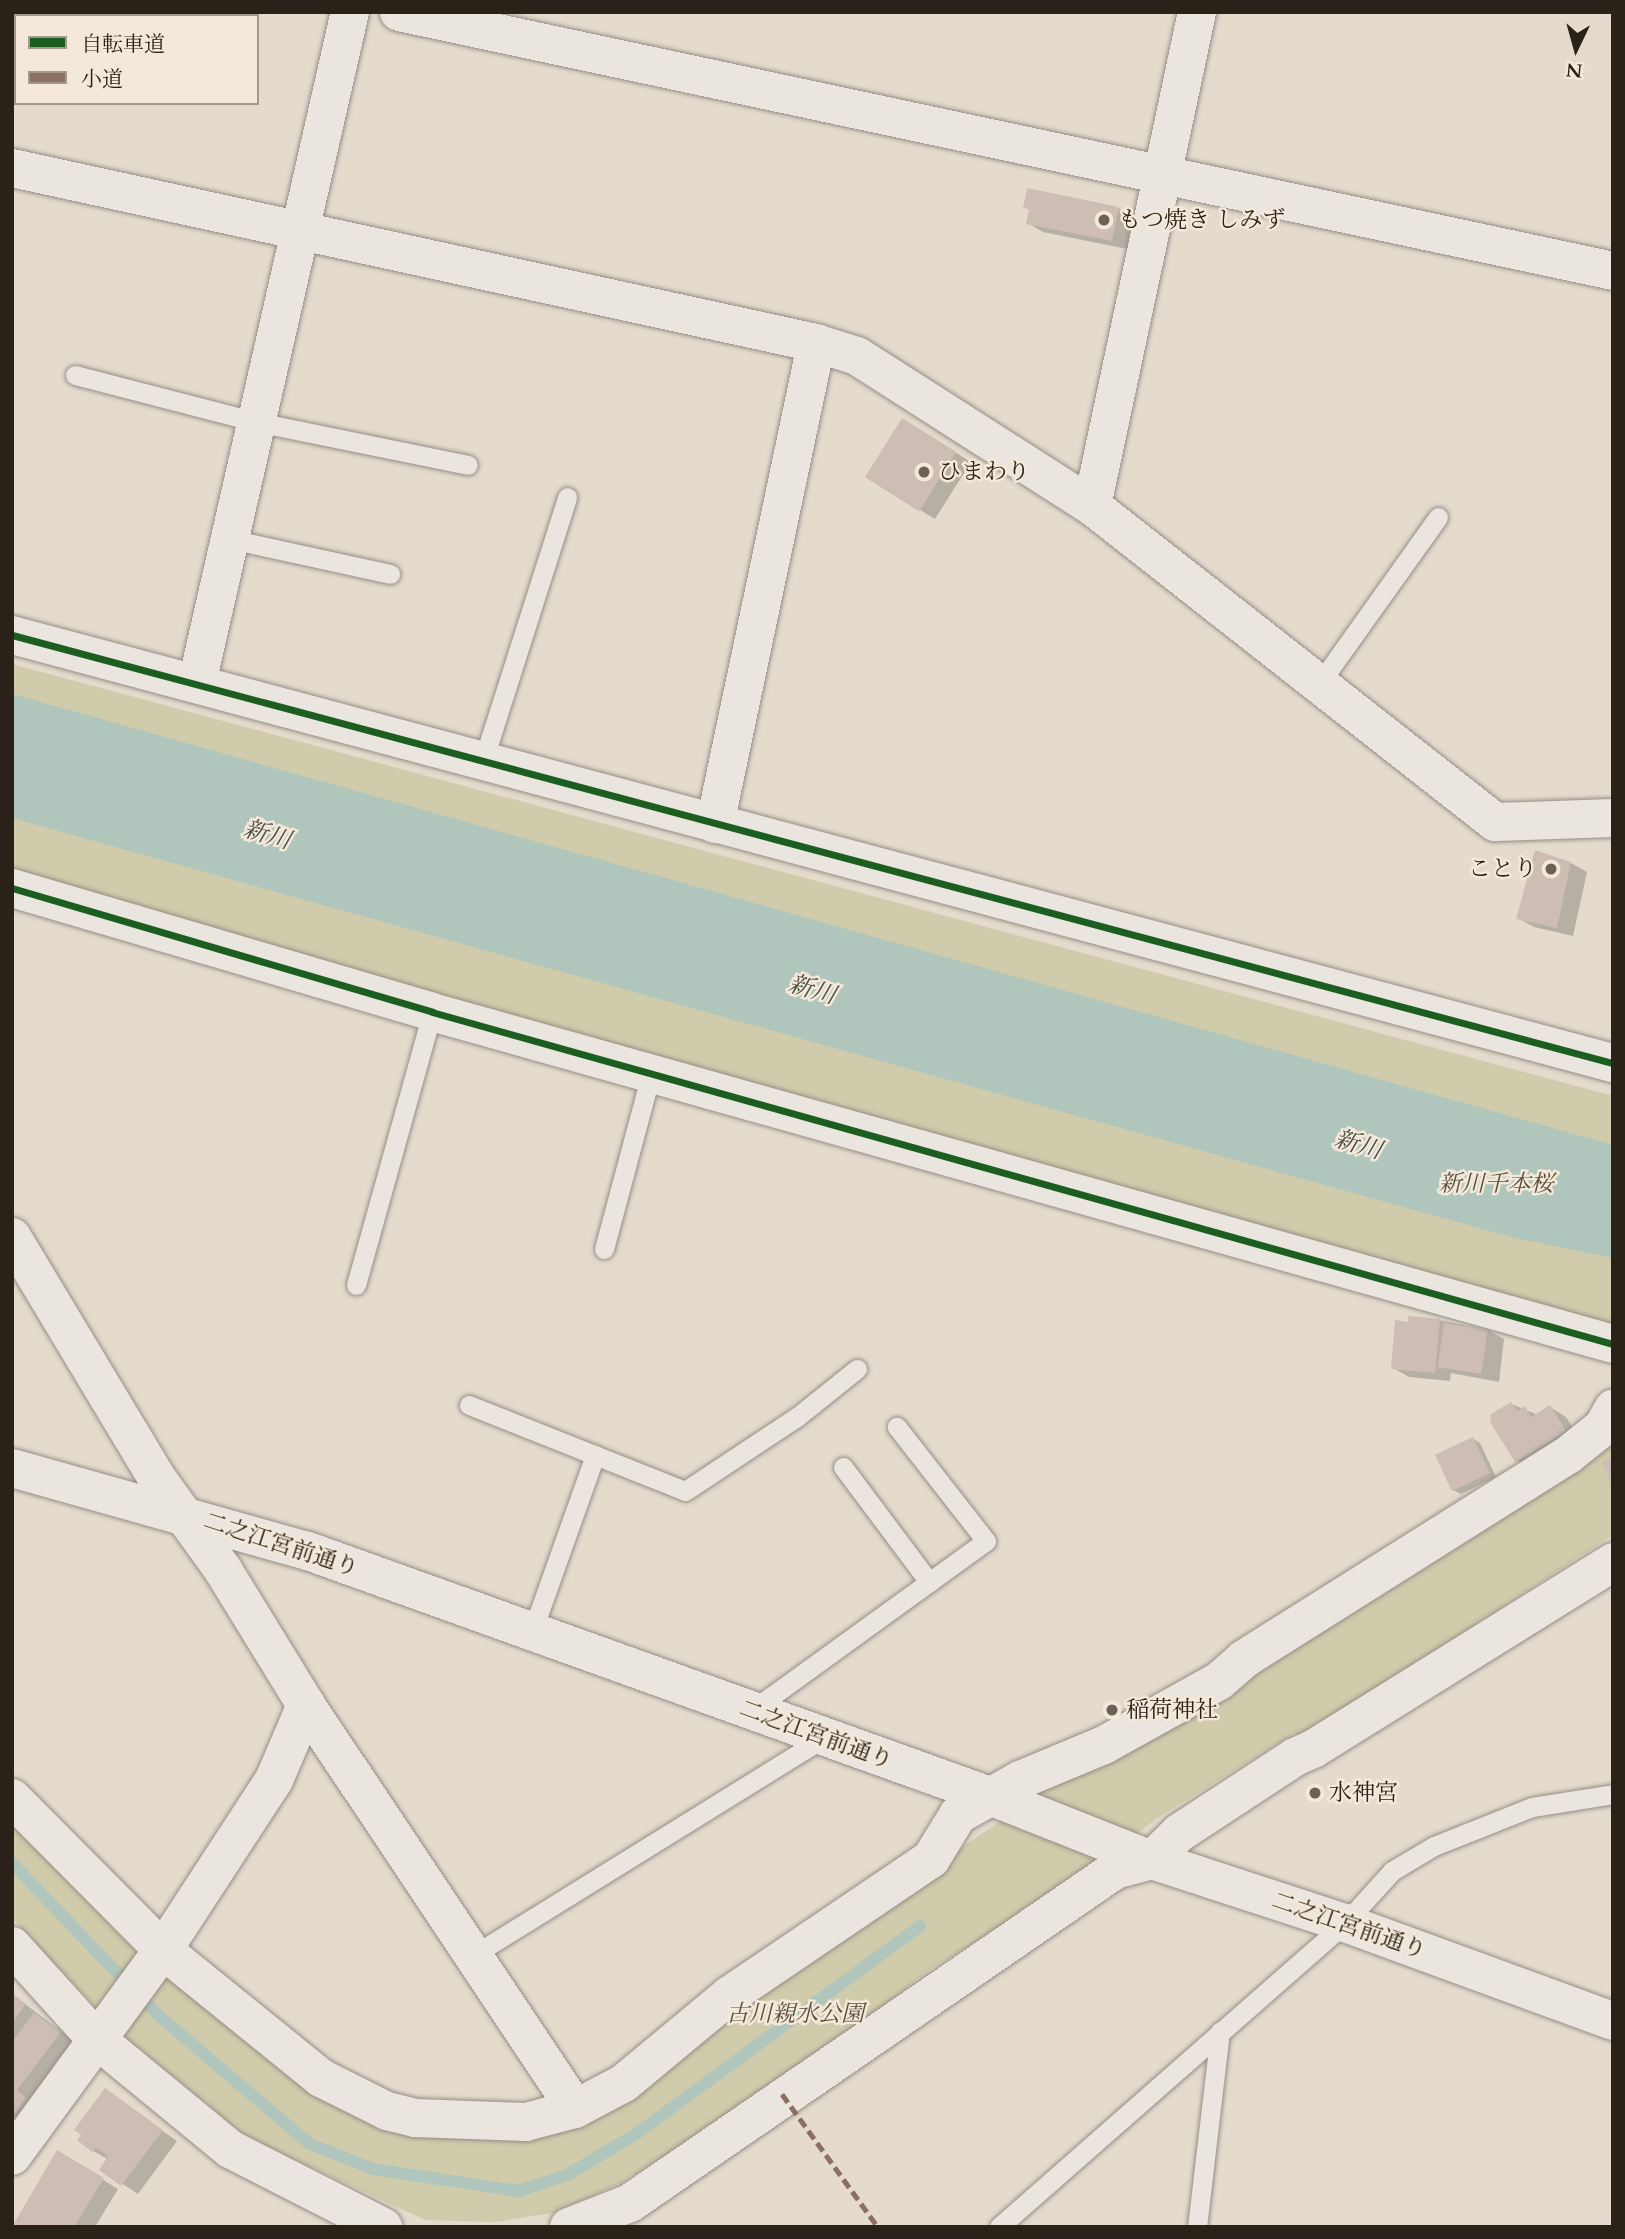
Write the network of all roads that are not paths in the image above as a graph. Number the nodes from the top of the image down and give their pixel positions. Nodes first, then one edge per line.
1 (350, 12) edge
2 (399, 12) edge
3 (1197, 12) edge
4 (12, 169) edge
5 (1163, 175) junction
6 (300, 233) junction
7 (1613, 271) edge
8 (816, 343) junction
9 (75, 375) dead end
10 (257, 422) junction
11 (468, 465) dead end
12 (567, 497) dead end
13 (1092, 506) junction
14 (1438, 517) dead end
15 (230, 539) junction
16 (390, 574) dead end
17 (12, 635) edge
18 (197, 683) junction
19 (1319, 684) junction
20 (483, 761) junction
21 (1613, 818) edge
22 (715, 824) junction
23 (12, 888) edge
24 (432, 1012) junction
25 (1613, 1063) edge
26 (651, 1074) junction
27 (12, 1237) edge
28 (604, 1249) dead end
29 (356, 1285) dead end
30 (1613, 1344) edge
31 (857, 1368) dead end
32 (469, 1405) dead end
33 (1613, 1409) edge
34 (897, 1427) dead end
35 (595, 1455) junction
36 (843, 1466) dead end
37 (12, 1468) edge
38 (182, 1514) junction
39 (1613, 1562) edge
40 (929, 1583) junction
41 (532, 1632) junction
42 (306, 1705) junction
43 (750, 1712) junction
44 (822, 1739) junction
45 (1613, 1794) edge
46 (990, 1796) junction
47 (12, 1798) edge
48 (1153, 1860) junction
49 (1345, 1923) junction
50 (12, 1946) edge
51 (475, 1954) junction
52 (156, 1959) junction
53 (1613, 2021) edge
54 (105, 2025) junction
55 (1220, 2031) junction
56 (575, 2109) junction
57 (12, 2156) edge
58 (383, 2227) edge
59 (569, 2227) edge
60 (999, 2227) edge
61 (1197, 2227) edge

1 - 6 street
2 - 5 street
3 - 5 street
4 - 6 street
5 - 7 street
5 - 13 street
6 - 8 street
6 - 10 street
8 - 13 street
8 - 22 street
9 - 10 lane
10 - 11 lane
10 - 15 street
12 - 20 lane
13 - 19 street
14 - 19 lane
15 - 16 lane
15 - 18 street
17 - 18 street
18 - 20 street
19 - 21 street
20 - 22 street
22 - 25 street
23 - 24 street
24 - 26 street
24 - 29 lane
26 - 28 lane
26 - 30 street
27 - 38 street
31 - 35 lane
32 - 35 lane
33 - 46 street
34 - 40 lane
35 - 41 lane
36 - 40 lane
37 - 38 street, 二之江宮前通り
38 - 41 street, 二之江宮前通り
38 - 42 street
39 - 48 street
40 - 43 lane
41 - 43 street, 二之江宮前通り
42 - 51 street
42 - 52 street
43 - 44 street, 二之江宮前通り
44 - 46 street, 二之江宮前通り
44 - 51 lane
45 - 49 lane
46 - 48 street, 二之江宮前通り
46 - 56 street
47 - 52 street
48 - 49 street, 二之江宮前通り
48 - 59 street
49 - 53 street, 二之江宮前通り
49 - 55 lane
50 - 54 street
51 - 56 street
52 - 54 street
52 - 56 street
54 - 57 street
54 - 58 street
55 - 60 lane
55 - 61 lane

